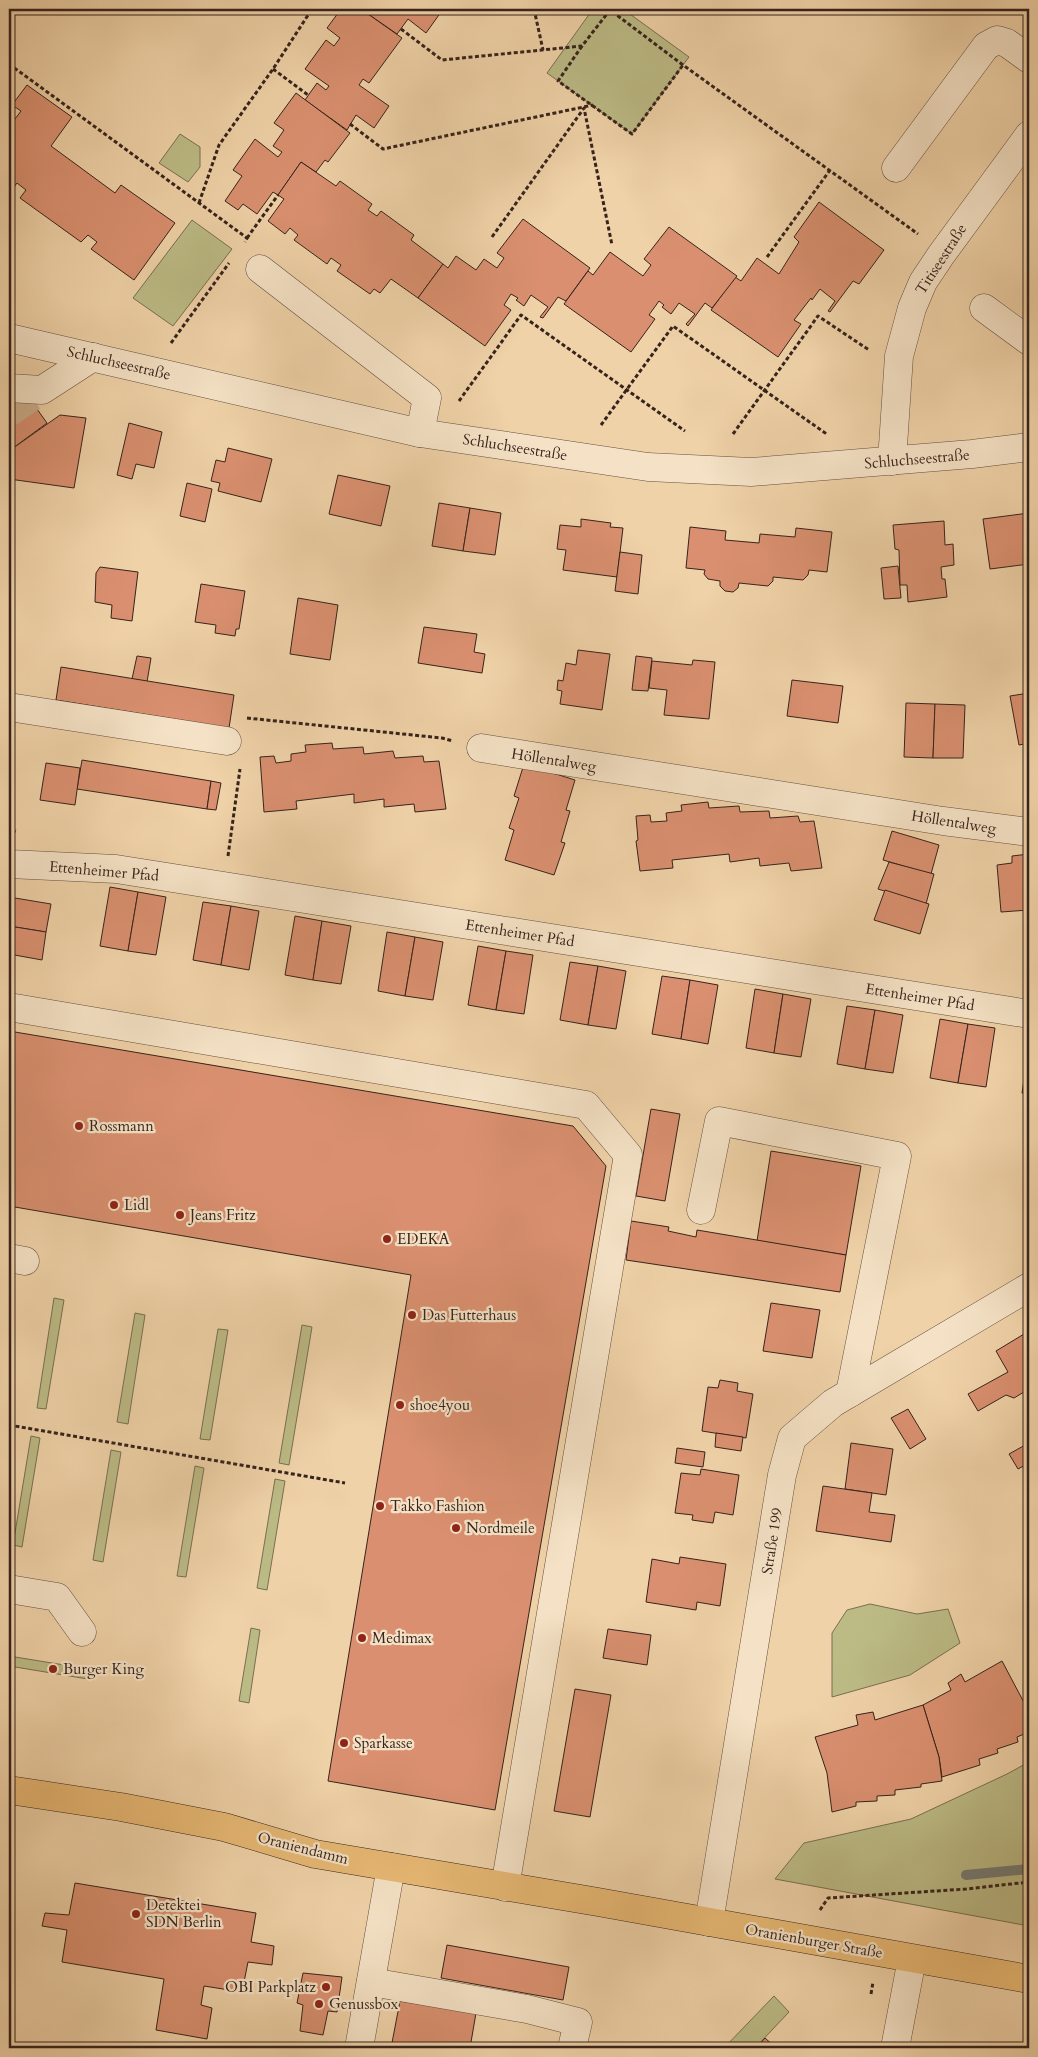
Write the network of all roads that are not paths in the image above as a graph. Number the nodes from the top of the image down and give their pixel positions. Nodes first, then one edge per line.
1 (1029, 60) edge
2 (1029, 134) edge
3 (896, 168) dead end
4 (260, 269) dead end
5 (984, 308) dead end
6 (9, 338) edge
7 (1029, 341) edge
8 (93, 357) junction
9 (9, 388) edge
10 (420, 433) junction
11 (1029, 446) edge
12 (892, 461) junction
13 (9, 707) edge
14 (238, 744) road end
15 (481, 748) road end
16 (1029, 832) edge
17 (9, 864) edge
18 (9, 1007) edge
19 (1029, 1014) edge
20 (702, 1210) dead end
21 (1029, 1287) edge
22 (850, 1393) junction
23 (9, 1589) edge
24 (82, 1632) dead end
25 (9, 1790) edge
26 (391, 1867) junction
27 (505, 1888) junction
28 (598, 1902) joint
29 (710, 1922) junction
30 (912, 1959) junction
31 (1029, 1979) edge
32 (371, 1982) junction
33 (359, 2048) edge
34 (572, 2048) edge
35 (895, 2048) edge

1 - 3 street
2 - 12 street, Titiseestraße
4 - 10 street
5 - 7 street
6 - 8 street, Schluchseestraße
8 - 9 street
8 - 10 street, Schluchseestraße
10 - 12 street, Schluchseestraße
11 - 12 street, Schluchseestraße
13 - 14 street
15 - 16 street, Höllentalweg
17 - 19 street, Ettenheimer Pfad
18 - 27 street
20 - 22 street
21 - 22 street, Straße 199
22 - 29 street, Straße 199
23 - 24 street
25 - 26 main road, Oraniendamm
26 - 27 main road, Oraniendamm
26 - 32 street
27 - 28 main road, Oraniendamm
28 - 29 main road, Oranienburger Straße
29 - 30 main road, Oranienburger Straße
30 - 31 main road, Oranienburger Straße
30 - 35 street
32 - 33 street
32 - 34 street

